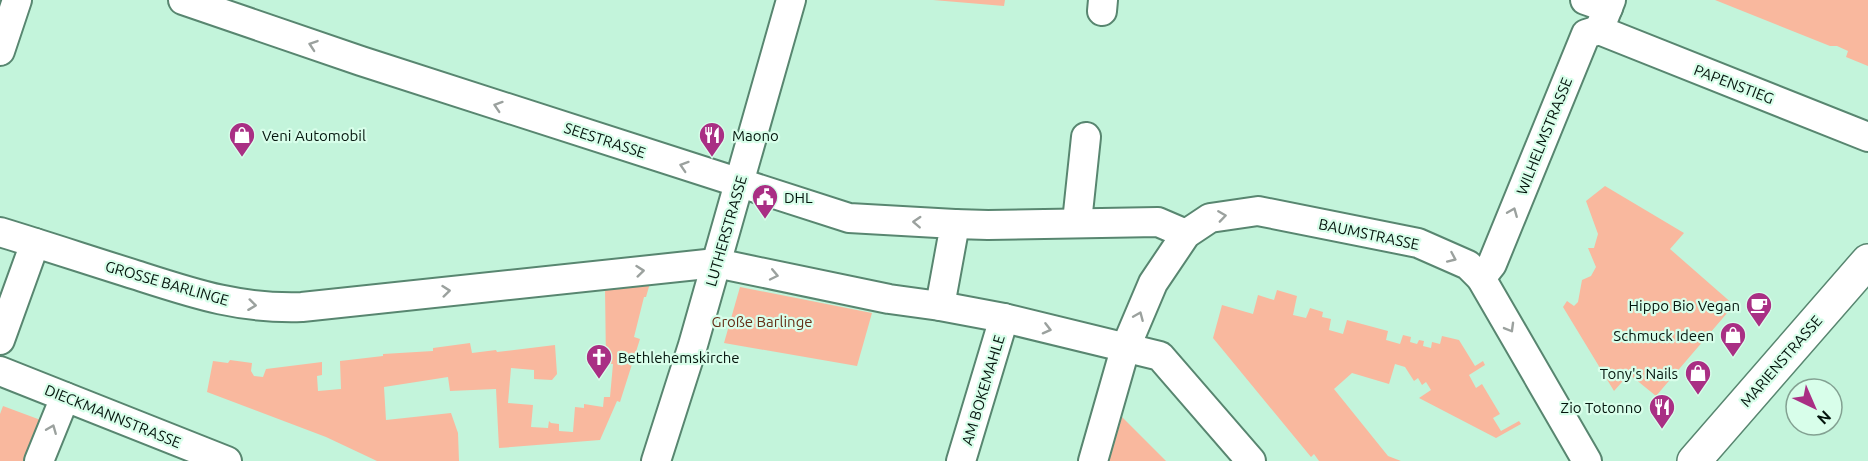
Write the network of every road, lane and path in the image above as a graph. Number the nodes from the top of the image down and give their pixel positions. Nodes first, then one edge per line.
1 (17, 0) edge
2 (183, 0) edge
3 (791, 0) edge
4 (1601, 10) edge
5 (0, 51) edge
6 (1086, 137) dead end
7 (1868, 137) edge
8 (740, 184) junction
9 (1077, 222) junction
10 (955, 224) junction
11 (0, 232) edge
12 (1186, 234) junction
13 (34, 243) junction
14 (1868, 261) edge
15 (716, 263) junction
16 (1481, 278) junction
17 (940, 306) junction
18 (1004, 318) junction
19 (0, 340) edge
20 (1125, 349) junction
21 (0, 371) edge
22 (64, 397) junction
23 (39, 461) edge
24 (226, 461) edge
25 (656, 461) edge
26 (961, 461) edge
27 (1093, 461) edge
28 (1251, 461) edge
29 (1587, 461) edge
30 (1694, 461) edge

1 - 5 street
8 -> 2 street, SEESTRASSE
3 - 8 street, LUTHERSTRASSE
4 - 7 street, PAPENSTIEG
16 -> 4 street, WILHELMSTRASSE
6 - 9 street
10 -> 8 street, SEESTRASSE
8 - 15 street, LUTHERSTRASSE
9 - 10 street
9 - 12 street
10 - 17 street
11 - 13 street, GROSSE BARLINGE
12 -> 16 street, BAUMSTRASSE
20 -> 12 street, BAUMSTRASSE
13 -> 15 street, GROSSE BARLINGE
13 - 19 street
14 - 30 main road, MARIENSTRASSE
15 -> 17 street, GROSSE BARLINGE
15 - 25 street, LUTHERSTRASSE
16 -> 29 street, BAUMSTRASSE
17 - 18 street, GROSSE BARLINGE
18 -> 20 street, GROSSE BARLINGE
18 - 26 street, AM BOKEMAHLE
20 - 27 street, BAUMSTRASSE
20 - 28 street, GROSSE BARLINGE
21 - 22 street, DIECKMANNSTRASSE
23 -> 22 street
22 - 24 street, DIECKMANNSTRASSE

